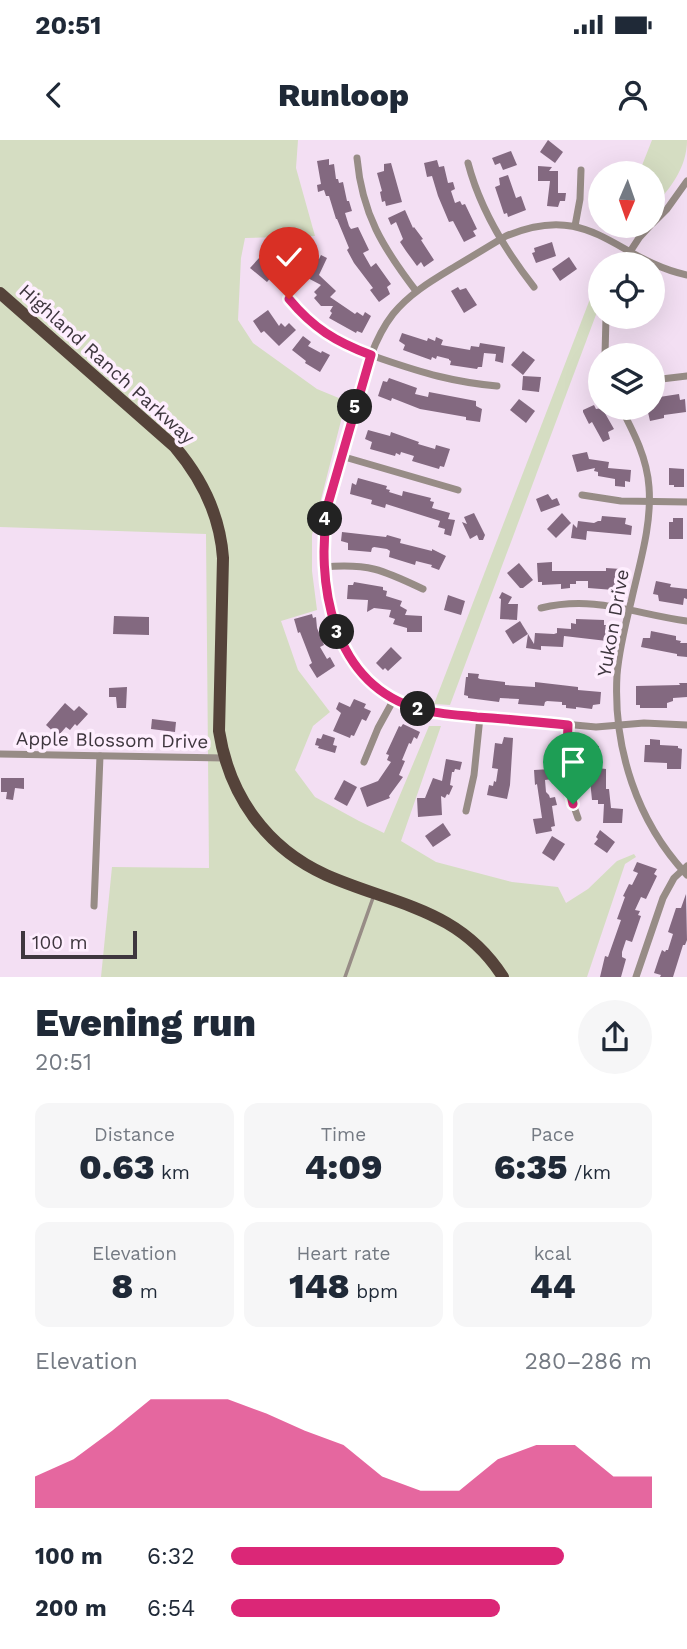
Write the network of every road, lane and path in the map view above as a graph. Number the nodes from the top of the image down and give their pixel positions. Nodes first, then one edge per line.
1 (357, 158) dead end
2 (468, 163) dead end
3 (581, 170) dead end
4 (687, 181) edge
5 (665, 211) edge
6 (575, 226) junction
7 (640, 238) edge
8 (501, 239) junction
9 (629, 251) junction
10 (687, 275) edge
11 (534, 287) dead end
12 (416, 291) junction
13 (0, 293) edge
14 (289, 299) dead end
15 (371, 355) junction
16 (687, 376) edge
17 (665, 379) edge
18 (497, 386) dead end
19 (627, 420) edge
20 (341, 456) junction
21 (458, 490) dead end
22 (582, 495) dead end
23 (650, 502) junction
24 (687, 502) edge
25 (323, 567) junction
26 (423, 589) dead end
27 (541, 608) dead end
28 (629, 609) junction
29 (687, 621) edge
30 (394, 699) junction
31 (481, 717) junction
32 (568, 725) junction
33 (618, 725) junction
34 (687, 725) edge
35 (0, 754) edge
36 (100, 756) junction
37 (224, 758) junction
38 (365, 762) dead end
39 (466, 811) dead end
40 (578, 818) dead end
41 (685, 870) edge
42 (375, 893) junction
43 (94, 906) dead end
44 (345, 977) edge
45 (503, 977) edge
46 (636, 977) edge

1 - 12 street
2 - 8 street
3 - 6 street
4 - 5 street
6 - 8 street
6 - 9 street
7 - 9 street
8 - 11 street
8 - 12 street
9 - 10 street
12 - 15 street
13 - 37 main road, Highland Ranch Parkway
14 - 15 street
15 - 18 street
15 - 20 street
16 - 17 street
19 - 23 street, Yukon Drive
20 - 21 street
20 - 25 street
22 - 23 street
23 - 24 street
23 - 28 street, Yukon Drive
25 - 26 street
25 - 30 street
27 - 28 street
28 - 29 street
28 - 33 street, Yukon Drive
30 - 31 street
30 - 38 street
31 - 32 street
31 - 39 street
32 - 33 street
32 - 40 street
33 - 34 street
33 - 41 street, Yukon Drive
35 - 36 street, Apple Blossom Drive
36 - 37 street, Apple Blossom Drive
36 - 43 street
37 - 42 main road, Highland Ranch Parkway
41 - 46 street
42 - 44 lane
42 - 45 main road, Highland Ranch Parkway

